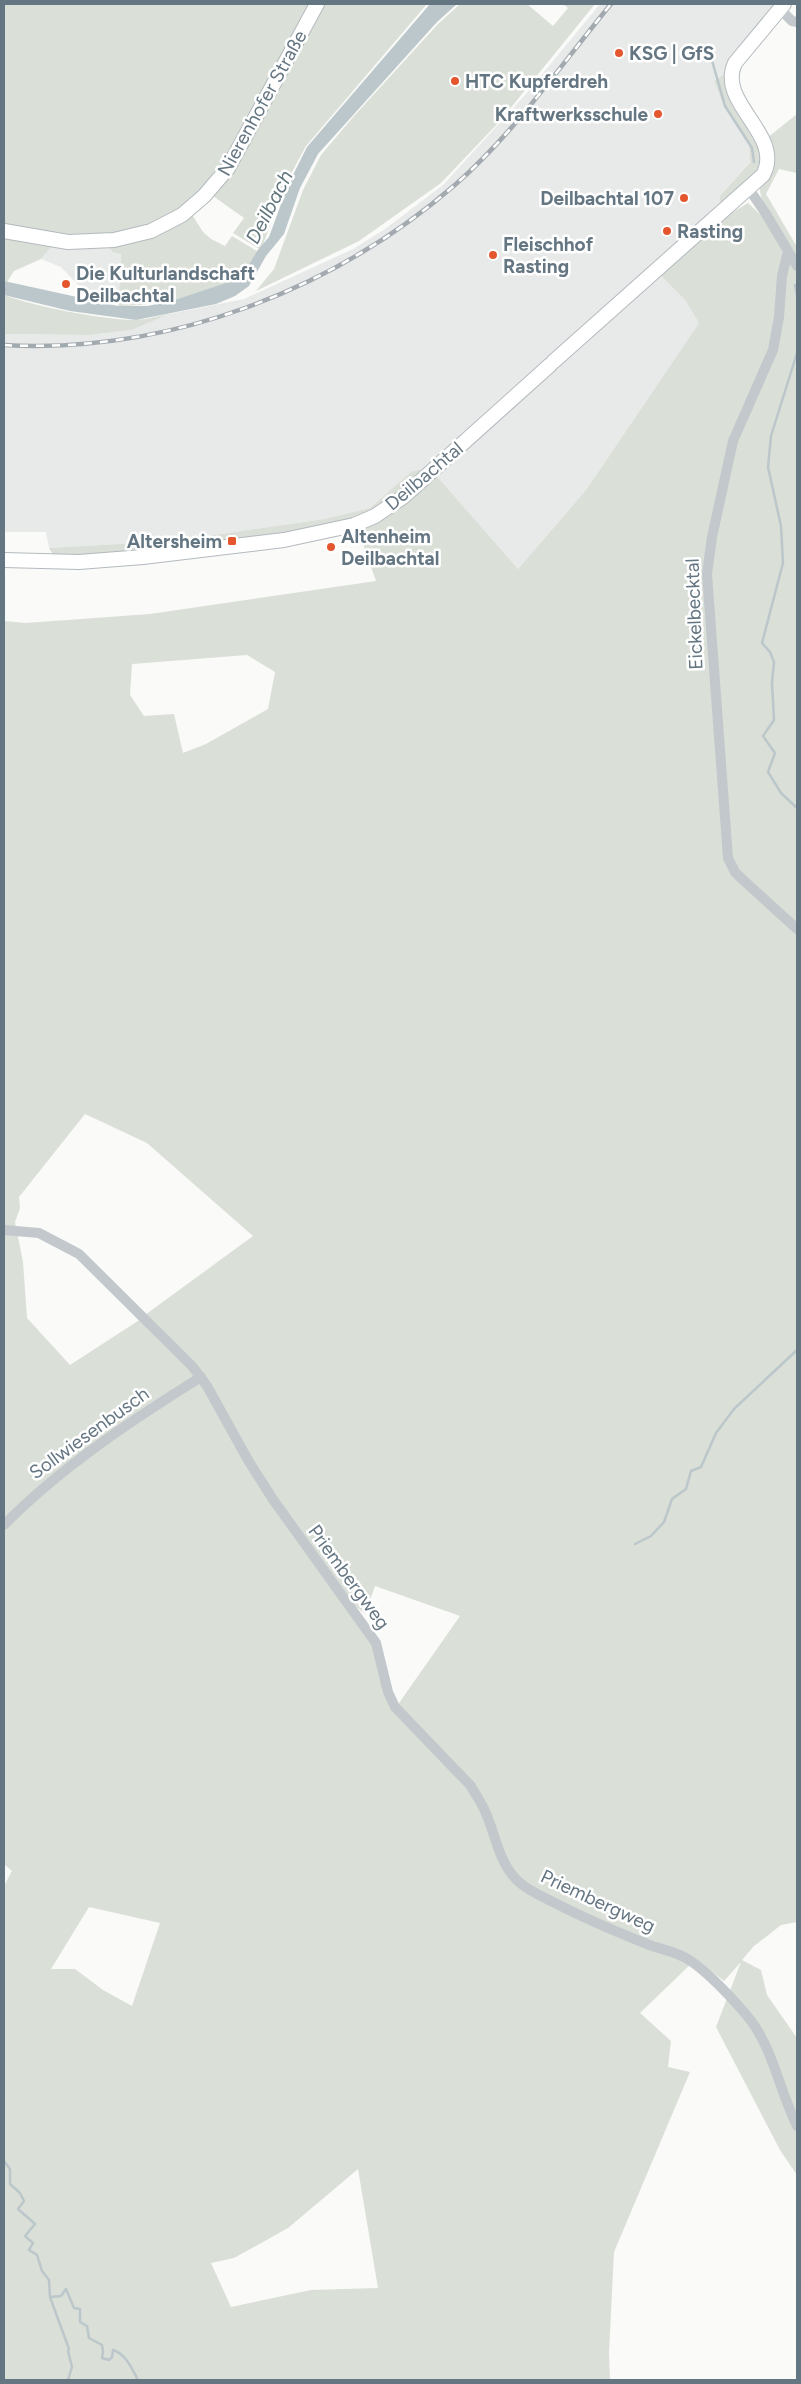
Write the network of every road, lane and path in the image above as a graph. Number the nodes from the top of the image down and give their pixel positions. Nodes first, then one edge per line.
1 (317, 4) edge
2 (782, 6) edge
3 (797, 22) edge
4 (749, 190) junction
5 (4, 231) edge
6 (788, 251) junction
7 (797, 266) edge
8 (4, 560) edge
9 (797, 928) edge
10 (4, 1230) edge
11 (201, 1377) junction
12 (4, 1525) edge
13 (797, 2126) edge

1 - 5 street, Nierenhofer Straße
2 - 3 street
2 - 4 street, Deilbachtal
4 - 6 street
4 - 8 street, Deilbachtal
6 - 7 street
6 - 9 street, Eickelbecktal
10 - 11 street, Priembergweg
11 - 12 street, Sollwiesenbusch
11 - 13 street, Priembergweg

